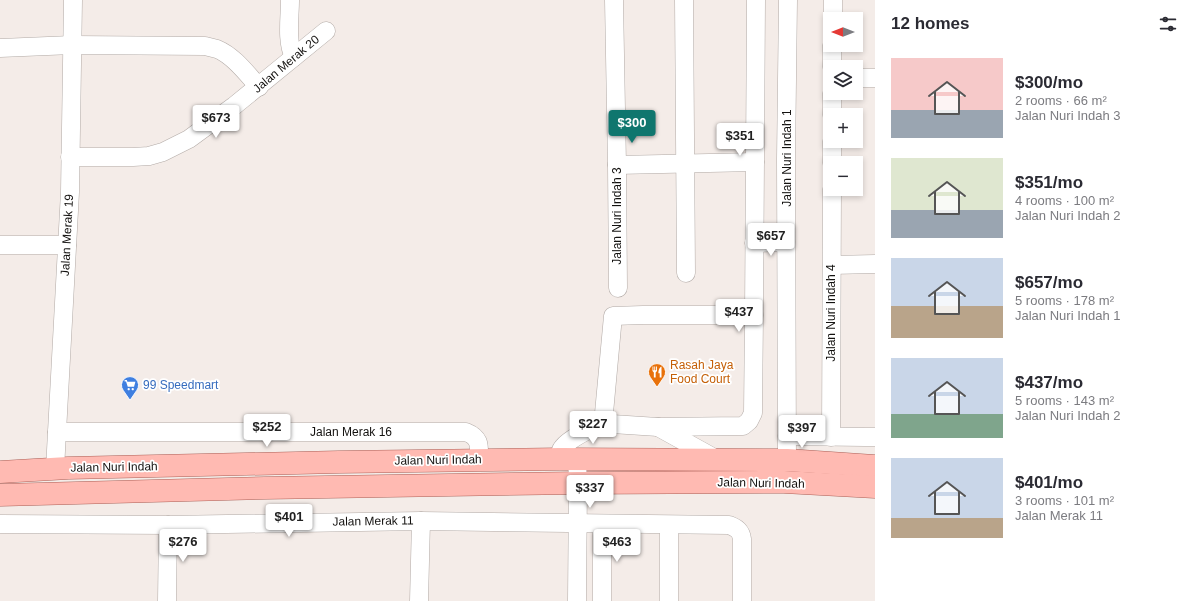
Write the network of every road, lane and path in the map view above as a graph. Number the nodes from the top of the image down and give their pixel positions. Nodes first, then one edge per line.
1 (73, 0) edge
2 (290, 0) edge
3 (614, 0) edge
4 (684, 0) edge
5 (756, 0) edge
6 (788, 0) edge
7 (833, 0) edge
8 (833, 12) edge
9 (326, 31) dead end
10 (72, 45) junction
11 (0, 48) edge
12 (294, 57) junction
13 (863, 78) edge
14 (875, 78) edge
15 (259, 87) junction
16 (70, 156) junction
17 (755, 162) junction
18 (685, 164) junction
19 (617, 165) junction
20 (832, 196) edge
21 (786, 242) junction
22 (754, 243) junction
23 (0, 245) edge
24 (67, 245) junction
25 (875, 264) edge
26 (832, 265) junction
27 (686, 273) dead end
28 (618, 288) dead end
29 (754, 315) junction
30 (606, 421) junction
31 (658, 427) junction
32 (57, 432) junction
33 (787, 436) junction
34 (831, 437) junction
35 (875, 437) edge
36 (568, 459) junction
37 (716, 459) junction
38 (479, 460) junction
39 (787, 460) junction
40 (875, 466) edge
41 (56, 469) junction
42 (0, 472) edge
43 (578, 483) junction
44 (875, 487) edge
45 (0, 495) edge
46 (421, 521) junction
47 (0, 524) edge
48 (578, 524) junction
49 (602, 524) junction
50 (168, 525) junction
51 (669, 525) junction
52 (167, 601) edge
53 (419, 601) edge
54 (577, 601) edge
55 (602, 601) edge
56 (669, 601) edge
57 (742, 601) edge

1 - 10 street, Jalan Merak 19
2 - 12 street
3 - 19 street, Jalan Nuri Indah 3
4 - 18 street
5 - 17 street
6 - 21 street, Jalan Nuri Indah 1
7 - 8 street
9 - 12 street, Jalan Merak 20
10 - 11 street
10 - 15 street
10 - 16 street, Jalan Merak 19
12 - 15 street, Jalan Merak 20
13 - 14 street
15 - 16 street, Jalan Merak 20
16 - 24 street, Jalan Merak 19
17 - 18 street
17 - 22 street
18 - 19 street
18 - 27 street
19 - 28 street, Jalan Nuri Indah 3
20 - 26 street, Jalan Nuri Indah 4
21 - 22 street
21 - 33 street, Jalan Nuri Indah 1
22 - 29 street
23 - 24 street
24 - 32 street, Jalan Merak 19
25 - 26 street
26 - 34 street, Jalan Nuri Indah 4
29 - 30 street
29 - 31 street
30 - 31 street
30 - 36 street
31 - 37 street
32 - 38 street, Jalan Merak 16
32 - 41 street, Jalan Merak 19
33 - 34 street
33 - 39 street, Jalan Nuri Indah 1
34 - 35 street
36 - 37 main road, Jalan Nuri Indah
36 - 38 main road, Jalan Nuri Indah
36 - 43 street
37 - 39 main road, Jalan Nuri Indah
38 - 41 main road, Jalan Nuri Indah
39 - 40 main road, Jalan Nuri Indah
41 - 42 main road, Jalan Nuri Indah
43 - 44 main road, Jalan Nuri Indah
43 - 45 main road, Jalan Nuri Indah
43 - 48 street
46 - 48 street, Jalan Merak 11
46 - 50 street, Jalan Merak 11
46 - 53 street
47 - 50 street, Jalan Merak 11
48 - 49 street, Jalan Merak 11
48 - 54 street
49 - 51 street, Jalan Merak 11
49 - 55 street
50 - 52 street
51 - 56 street
51 - 57 street, Jalan Merak 11

